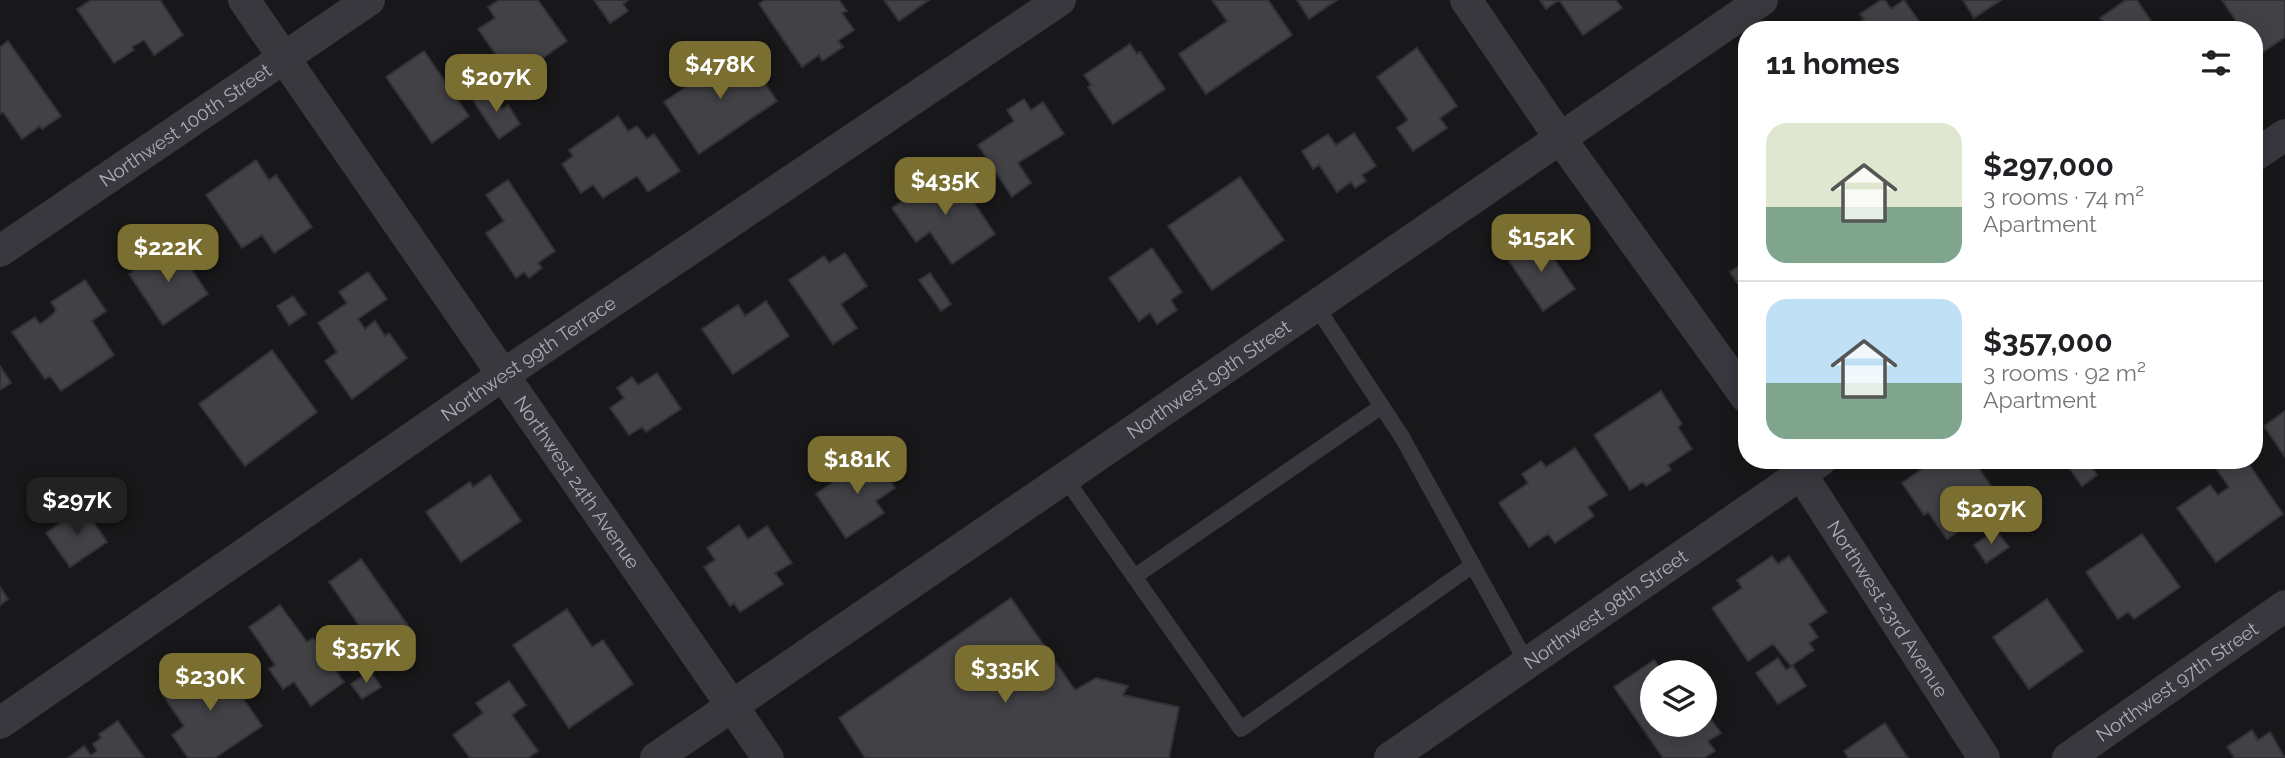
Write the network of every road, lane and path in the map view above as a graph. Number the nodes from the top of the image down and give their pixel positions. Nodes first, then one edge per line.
1 (244, 0) edge
2 (369, 0) edge
3 (1060, 0) edge
4 (1466, 0) edge
5 (1762, 0) edge
6 (284, 58) junction
7 (2285, 135) edge
8 (1560, 138) junction
9 (2263, 150) edge
10 (0, 251) edge
11 (1316, 306) junction
12 (503, 375) junction
13 (1738, 386) edge
14 (1382, 406) junction
15 (1799, 469) edge
16 (1807, 469) edge
17 (1065, 478) junction
18 (1473, 565) junction
19 (1134, 577) junction
20 (2285, 606) edge
21 (1527, 663) junction
22 (732, 706) junction
23 (0, 723) edge
24 (656, 758) edge
25 (768, 758) edge
26 (1390, 758) edge
27 (1984, 758) edge
28 (2068, 758) edge

1 - 6 street, Northwest 24th Avenue
2 - 6 street, Northwest 100th Street
3 - 12 street, Northwest 99th Terrace
4 - 8 street
5 - 8 street, Northwest 99th Street
6 - 10 street, Northwest 100th Street
6 - 12 street, Northwest 24th Avenue
7 - 9 street
8 - 11 street, Northwest 99th Street
8 - 13 street
11 - 14 lane
11 - 17 street, Northwest 99th Street
12 - 22 street, Northwest 24th Avenue
12 - 23 street, Northwest 99th Terrace
14 - 18 lane
14 - 19 lane
15 - 21 street, Northwest 98th Street
16 - 27 street, Northwest 23rd Avenue
17 - 19 lane
17 - 22 street, Northwest 99th Street
18 - 19 lane
18 - 21 lane
20 - 28 street, Northwest 97th Street
21 - 26 street, Northwest 98th Street
22 - 24 street, Northwest 99th Street
22 - 25 street, Northwest 24th Avenue

